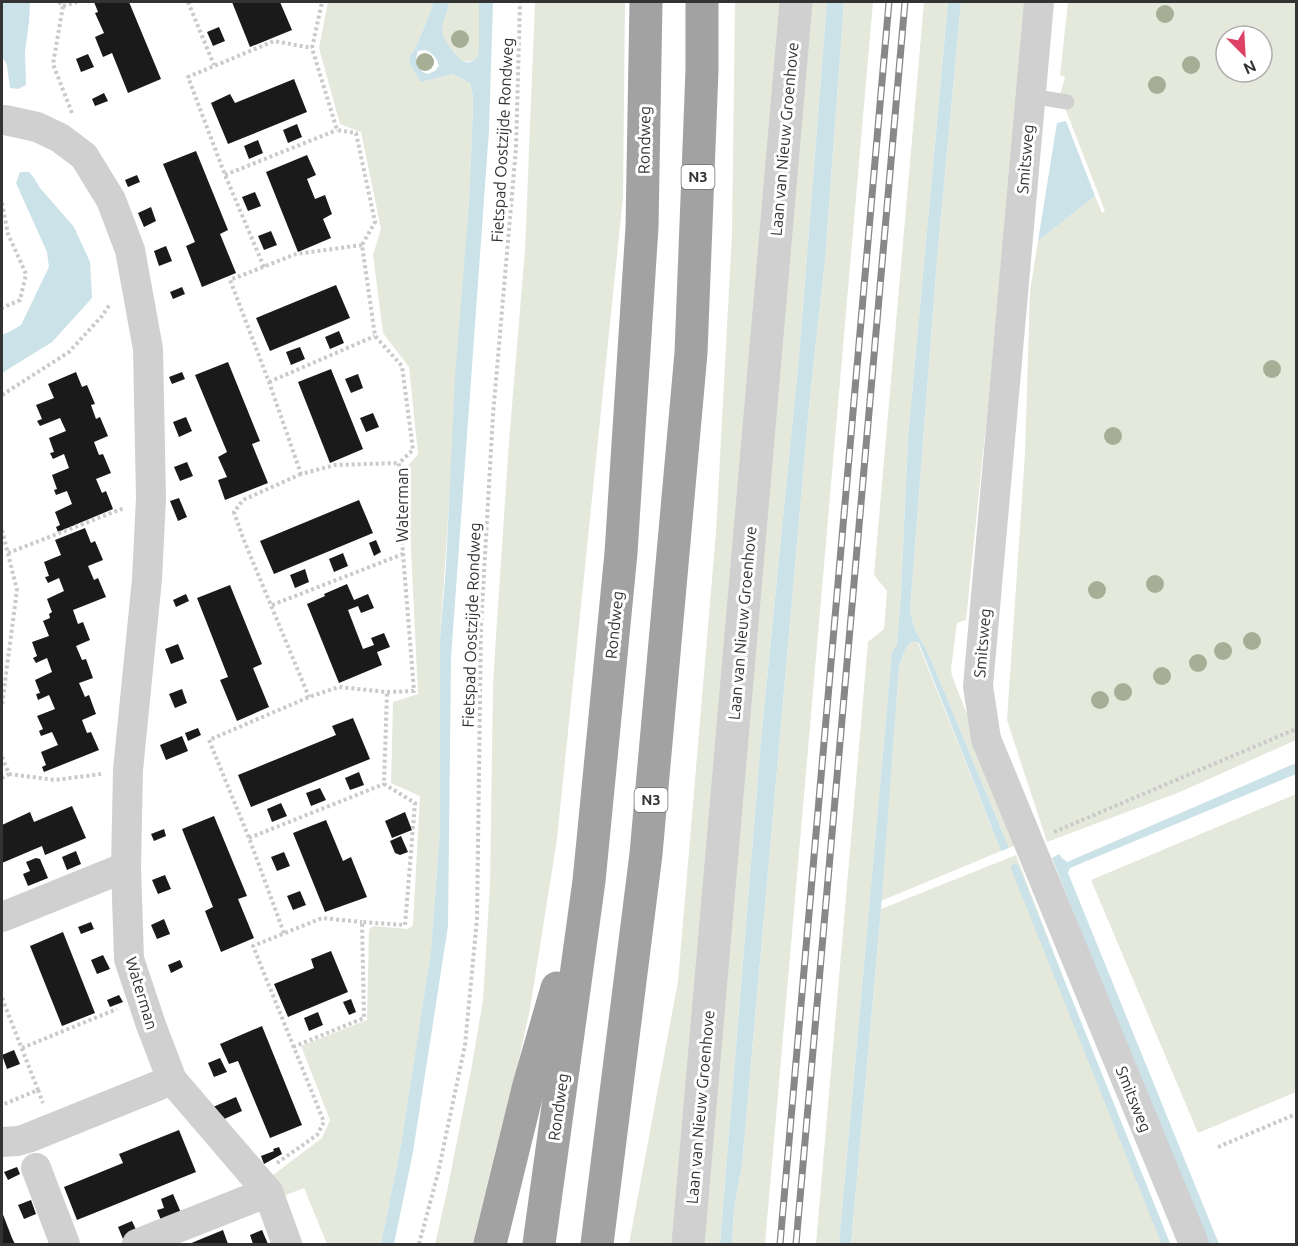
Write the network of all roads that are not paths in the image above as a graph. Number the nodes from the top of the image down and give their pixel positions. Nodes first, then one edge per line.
1 (646, 2) edge
2 (702, 2) edge
3 (796, 2) edge
4 (1039, 2) edge
5 (1031, 96) junction
6 (1067, 102) dead end
7 (2, 120) edge
8 (126, 867) junction
9 (589, 881) junction
10 (2, 917) edge
11 (172, 1080) junction
12 (2, 1142) edge
13 (36, 1168) dead end
14 (262, 1185) junction
15 (65, 1245) edge
16 (137, 1245) edge
17 (288, 1245) edge
18 (490, 1245) edge
19 (539, 1245) edge
20 (597, 1245) edge
21 (688, 1245) edge
22 (1194, 1245) edge

1 - 9 highway, Rondweg
2 - 20 highway, N3
3 - 21 street, Laan van Nieuw Groenhove
4 - 5 street, Smitsweg
5 - 6 lane
5 - 22 street, Smitsweg
7 - 8 street, Waterman
8 - 10 street
8 - 11 street, Waterman
9 - 18 highway
9 - 19 highway, Rondweg
11 - 12 street
11 - 14 street, Waterman
13 - 15 street
14 - 16 street
14 - 17 street, Waterman

